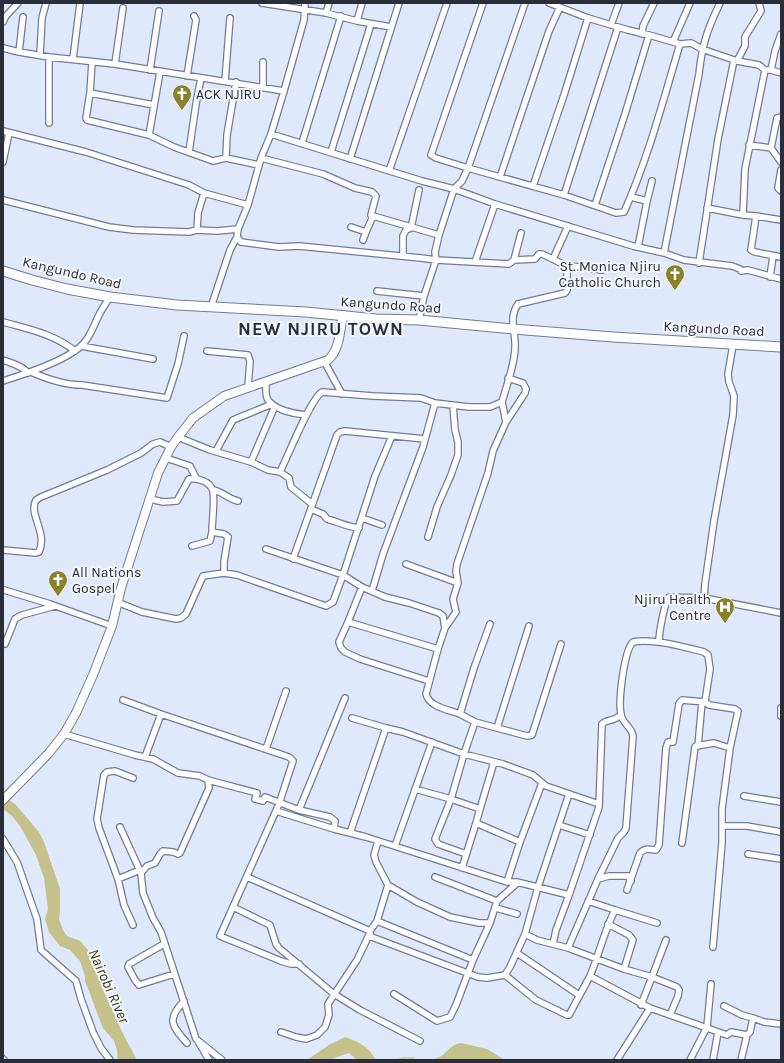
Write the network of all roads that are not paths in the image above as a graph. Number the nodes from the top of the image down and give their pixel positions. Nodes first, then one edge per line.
1 (18, 3) edge
2 (46, 3) edge
3 (80, 3) edge
4 (262, 3) edge
5 (305, 3) edge
6 (329, 3) edge
7 (362, 3) edge
8 (399, 3) edge
9 (447, 3) edge
10 (483, 3) edge
11 (525, 3) edge
12 (549, 3) edge
13 (619, 3) edge
14 (654, 3) edge
15 (690, 3) edge
16 (720, 3) edge
17 (759, 3) edge
18 (285, 4) edge
19 (560, 7) junction
20 (123, 8) dead end
21 (304, 10) junction
22 (159, 11) dead end
23 (326, 13) junction
24 (194, 16) dead end
25 (341, 16) junction
26 (23, 17) dead end
27 (230, 18) dead end
28 (588, 18) junction
29 (357, 21) junction
30 (3, 22) edge
31 (371, 24) junction
32 (611, 25) junction
33 (391, 27) junction
34 (618, 28) junction
35 (642, 34) junction
36 (781, 34) edge
37 (649, 35) junction
38 (673, 42) junction
39 (680, 44) junction
40 (3, 48) edge
41 (702, 49) junction
42 (19, 52) junction
43 (40, 55) junction
44 (49, 57) junction
45 (73, 59) junction
46 (735, 61) junction
47 (92, 62) junction
48 (264, 62) dead end
49 (115, 64) junction
50 (150, 70) junction
51 (768, 70) junction
52 (160, 72) junction
53 (781, 73) edge
54 (187, 76) junction
55 (201, 78) junction
56 (226, 81) junction
57 (236, 82) junction
58 (263, 87) junction
59 (284, 90) junction
60 (90, 93) junction
61 (154, 106) junction
62 (781, 117) edge
63 (49, 123) dead end
64 (3, 131) edge
65 (9, 133) junction
66 (271, 134) junction
67 (149, 135) junction
68 (302, 143) junction
69 (749, 145) junction
70 (771, 148) junction
71 (188, 152) junction
72 (331, 152) junction
73 (226, 158) junction
74 (261, 158) junction
75 (350, 159) junction
76 (3, 162) edge
77 (781, 162) edge
78 (259, 165) junction
79 (468, 168) junction
80 (781, 170) edge
81 (389, 171) junction
82 (500, 177) junction
83 (652, 181) dead end
84 (533, 186) junction
85 (419, 190) dead end
86 (454, 190) junction
87 (781, 190) edge
88 (204, 193) junction
89 (564, 195) junction
90 (631, 197) junction
91 (3, 200) edge
92 (647, 201) junction
93 (495, 204) junction
94 (248, 205) junction
95 (594, 205) junction
96 (707, 208) junction
97 (743, 215) junction
98 (373, 216) junction
99 (756, 216) junction
100 (781, 220) edge
101 (568, 226) junction
102 (351, 227) dead end
103 (411, 228) junction
104 (238, 229) junction
105 (197, 230) junction
106 (366, 232) junction
107 (521, 233) dead end
108 (439, 235) junction
109 (237, 237) junction
110 (363, 240) dead end
111 (638, 247) junction
112 (664, 253) junction
113 (403, 256) junction
114 (773, 256) junction
115 (781, 257) edge
116 (553, 258) junction
117 (436, 260) junction
118 (514, 260) junction
119 (475, 262) junction
120 (700, 263) junction
121 (568, 266) junction
122 (602, 270) dead end
123 (3, 271) edge
124 (770, 277) junction
125 (781, 279) edge
126 (377, 291) dead end
127 (424, 296) junction
128 (110, 297) junction
129 (211, 307) junction
130 (343, 315) junction
131 (419, 320) junction
132 (3, 322) edge
133 (513, 329) junction
134 (184, 336) dead end
135 (733, 344) junction
136 (81, 346) junction
137 (781, 346) edge
138 (75, 351) junction
139 (207, 351) dead end
140 (153, 359) dead end
141 (3, 360) edge
142 (324, 362) junction
143 (29, 372) junction
144 (508, 378) junction
145 (3, 381) edge
146 (266, 381) junction
147 (248, 387) junction
148 (342, 394) junction
149 (502, 402) junction
150 (436, 403) junction
151 (273, 405) junction
152 (453, 405) junction
153 (306, 415) junction
154 (506, 422) junction
155 (392, 436) junction
156 (178, 437) junction
157 (425, 439) junction
158 (171, 447) junction
159 (216, 451) junction
160 (166, 458) junction
161 (251, 462) junction
162 (280, 472) junction
163 (196, 478) junction
164 (213, 490) junction
165 (150, 499) junction
166 (238, 501) dead end
167 (311, 507) junction
168 (362, 518) junction
169 (382, 524) dead end
170 (359, 528) junction
171 (212, 532) junction
172 (428, 537) dead end
173 (192, 546) dead end
174 (266, 549) dead end
175 (3, 550) edge
176 (293, 560) junction
177 (406, 564) dead end
178 (224, 573) junction
179 (343, 575) junction
180 (458, 583) junction
181 (362, 587) junction
182 (4, 590) dead end
183 (372, 591) junction
184 (704, 598) junction
185 (117, 602) junction
186 (56, 606) junction
187 (781, 613) edge
188 (348, 622) junction
189 (490, 624) dead end
190 (112, 626) junction
191 (529, 626) dead end
192 (445, 628) junction
193 (659, 642) junction
194 (5, 644) dead end
195 (560, 644) dead end
196 (438, 649) junction
197 (429, 681) junction
198 (286, 691) dead end
199 (344, 698) dead end
200 (123, 700) dead end
201 (703, 702) junction
202 (781, 708) edge
203 (161, 714) junction
204 (460, 714) junction
205 (621, 715) junction
206 (781, 716) edge
207 (352, 718) dead end
208 (475, 722) junction
209 (386, 728) junction
210 (497, 728) junction
211 (64, 734) junction
212 (432, 742) junction
213 (698, 746) junction
214 (730, 748) junction
215 (266, 749) junction
216 (464, 754) junction
217 (145, 757) junction
218 (494, 762) junction
219 (133, 778) dead end
220 (208, 780) junction
221 (542, 783) junction
222 (415, 790) junction
223 (569, 794) junction
224 (744, 796) dead end
225 (6, 797) edge
226 (451, 799) junction
227 (781, 802) edge
228 (279, 804) junction
229 (599, 804) junction
230 (299, 810) junction
231 (480, 810) junction
232 (276, 811) junction
233 (476, 823) junction
234 (559, 825) junction
235 (722, 826) junction
236 (120, 827) dead end
237 (334, 829) junction
238 (781, 832) edge
239 (350, 833) junction
240 (590, 835) junction
241 (3, 838) edge
242 (378, 841) junction
243 (520, 842) junction
244 (682, 844) dead end
245 (395, 846) junction
246 (466, 854) junction
247 (748, 854) dead end
248 (781, 859) edge
249 (462, 868) junction
250 (140, 872) junction
251 (247, 877) junction
252 (435, 877) dead end
253 (118, 879) junction
254 (598, 879) junction
255 (631, 881) junction
256 (507, 882) junction
257 (517, 882) junction
258 (388, 885) junction
259 (538, 887) junction
260 (628, 890) dead end
261 (569, 895) junction
262 (497, 901) junction
263 (588, 901) junction
264 (233, 907) junction
265 (496, 908) junction
266 (615, 910) junction
267 (517, 914) dead end
268 (377, 921) junction
269 (490, 923) junction
270 (657, 923) dead end
271 (608, 924) junction
272 (133, 925) dead end
273 (370, 933) junction
274 (526, 934) junction
275 (666, 940) dead end
276 (164, 944) junction
277 (553, 944) junction
278 (713, 947) dead end
279 (568, 948) junction
280 (517, 953) junction
281 (597, 959) junction
282 (473, 960) junction
283 (299, 964) junction
284 (624, 969) junction
285 (174, 974) junction
286 (468, 974) junction
287 (505, 975) junction
288 (590, 976) junction
289 (652, 977) junction
290 (711, 984) dead end
291 (334, 994) junction
292 (394, 994) dead end
293 (579, 995) junction
294 (184, 1001) junction
295 (642, 1005) junction
296 (724, 1006) dead end
297 (650, 1008) junction
298 (670, 1015) junction
299 (753, 1018) junction
300 (781, 1024) edge
301 (706, 1027) junction
302 (281, 1032) dead end
303 (718, 1032) junction
304 (747, 1035) junction
305 (196, 1039) junction
306 (420, 1041) dead end
307 (187, 1043) dead end
308 (110, 1060) edge
309 (209, 1060) edge
310 (222, 1060) edge
311 (617, 1060) edge
312 (690, 1060) edge
313 (713, 1060) edge
314 (741, 1060) edge

1 - 30 street
2 - 43 street
3 - 45 street
4 - 18 street
5 - 21 street
6 - 23 street
7 - 29 street
8 - 33 street
9 - 81 street
10 - 79 street
11 - 79 street
12 - 19 street
13 - 32 street
14 - 35 street
15 - 38 street
16 - 41 street
17 - 46 street
18 - 21 street
19 - 28 street
19 - 82 street
20 - 49 street
21 - 23 street
21 - 59 street
22 - 50 street
23 - 25 street
24 - 54 street
25 - 29 street
25 - 68 street
26 - 42 street
27 - 56 street
28 - 32 street
28 - 84 street
29 - 31 street
31 - 33 street
31 - 72 street
32 - 34 street
33 - 75 street
34 - 35 street
34 - 89 street
35 - 37 street
36 - 51 street
37 - 38 street
37 - 95 street
38 - 39 street
39 - 41 street
39 - 90 street
40 - 42 street
41 - 46 street
41 - 112 street
42 - 43 street
43 - 44 street
44 - 45 street
44 - 63 street
45 - 47 street
46 - 51 street
46 - 96 street
47 - 49 street
47 - 60 street
48 - 58 street
49 - 50 street
50 - 52 street
51 - 53 street
51 - 69 street
52 - 54 street
52 - 61 street
54 - 55 street
55 - 56 street
55 - 71 street
56 - 57 street
57 - 58 street
57 - 73 street
58 - 59 street
59 - 66 street
60 - 61 street
60 - 67 street
61 - 67 street
62 - 70 street
64 - 65 street
65 - 76 street
65 - 88 street
66 - 68 street
66 - 74 street
67 - 71 street
68 - 72 street
69 - 70 street
69 - 97 street
70 - 77 street
71 - 73 street
72 - 75 street
73 - 78 street
74 - 78 street
74 - 98 street
75 - 81 street
78 - 94 street
79 - 82 street
79 - 86 street
80 - 87 street
81 - 86 street
82 - 84 street
83 - 92 street
84 - 89 street
85 - 103 street
86 - 93 street
86 - 108 street
88 - 94 street
88 - 105 street
89 - 95 street
90 - 92 street
90 - 95 street
91 - 105 street
92 - 111 street
93 - 101 street
93 - 119 street
94 - 104 street
96 - 97 street
96 - 120 street
97 - 99 street
98 - 103 street
98 - 106 street
99 - 100 street
99 - 114 street
101 - 111 street
101 - 116 street
102 - 106 street
103 - 108 street
103 - 113 street
104 - 105 street
104 - 109 street
106 - 110 street
107 - 118 street
108 - 117 street
109 - 113 street
109 - 129 street
111 - 112 street
112 - 120 street
113 - 117 street
114 - 115 street
114 - 124 street
116 - 118 street
116 - 121 street
117 - 119 street
117 - 127 street
118 - 119 street
120 - 124 street
121 - 122 street
121 - 133 street
123 - 128 highway, Kangundo Road
124 - 125 street
126 - 127 street
127 - 131 street
128 - 129 highway, Kangundo Road
128 - 136 street
129 - 130 highway, Kangundo Road
130 - 131 highway, Kangundo Road
130 - 142 main road
131 - 133 highway, Kangundo Road
132 - 138 street
133 - 135 highway, Kangundo Road
133 - 144 street
134 - 143 street
135 - 137 highway, Kangundo Road
135 - 184 street
136 - 138 street
136 - 140 street
138 - 143 street
139 - 147 street
141 - 143 street
142 - 146 main road
142 - 148 street
143 - 145 street
144 - 149 street
144 - 154 street
146 - 147 main road
146 - 151 street
147 - 156 main road
148 - 150 street
148 - 153 street
149 - 152 street
149 - 154 street
150 - 152 street
150 - 157 street
151 - 153 street
151 - 159 street
151 - 161 street
152 - 172 street
153 - 162 street
154 - 180 street
155 - 157 street
155 - 167 street
155 - 168 street
156 - 158 main road
156 - 159 street
157 - 183 street
158 - 160 main road
158 - 175 street
159 - 161 street
160 - 163 street
160 - 165 main road
161 - 162 street
162 - 167 street
163 - 164 street
163 - 165 street
164 - 166 street
164 - 171 street
165 - 185 main road
167 - 170 street
167 - 176 street
168 - 169 street
168 - 170 street
170 - 179 street
171 - 173 street
171 - 178 street
174 - 176 street
176 - 179 street
177 - 180 street
178 - 179 street
178 - 185 street
179 - 181 street
180 - 192 street
181 - 183 street
181 - 188 street
182 - 186 street
183 - 192 street
184 - 187 street
184 - 193 street
185 - 190 main road
186 - 190 street
186 - 194 street
188 - 196 street
188 - 197 street
189 - 204 street
190 - 211 main road
191 - 210 street
192 - 196 street
193 - 201 street
193 - 205 street
195 - 210 street
196 - 197 street
197 - 204 street
198 - 215 street
199 - 230 street
200 - 203 street
201 - 213 street
201 - 214 street
201 - 255 street
202 - 206 street
203 - 215 street
203 - 217 street
204 - 208 street
205 - 229 street
205 - 254 street
207 - 209 street
208 - 210 street
208 - 216 street
209 - 212 street
209 - 239 street
211 - 217 street
211 - 225 main road
212 - 216 street
212 - 222 street
213 - 214 street
213 - 244 street
214 - 235 street
215 - 228 street
216 - 218 street
216 - 226 street
217 - 220 street
218 - 221 street
218 - 231 street
219 - 253 street
220 - 228 street
220 - 250 street
221 - 223 street
221 - 243 street
222 - 226 street
222 - 245 street
223 - 229 street
223 - 234 street
224 - 227 street
226 - 231 street
226 - 246 street
228 - 230 street
228 - 232 street
229 - 240 street
230 - 237 street
231 - 233 street
232 - 237 street
232 - 251 street
233 - 243 street
233 - 246 street
234 - 240 street
234 - 259 street
235 - 238 street
235 - 278 street
236 - 250 street
237 - 239 street
239 - 242 street
240 - 261 street
241 - 308 street
242 - 245 street
242 - 258 street
243 - 256 street
245 - 249 street
246 - 249 street
247 - 248 street
249 - 256 street
250 - 253 street
250 - 276 street
251 - 264 street
251 - 273 street
252 - 262 street
253 - 272 street
254 - 255 street
254 - 263 street
255 - 260 street
256 - 257 street
257 - 259 street
257 - 262 street
258 - 268 street
258 - 269 street
259 - 261 street
259 - 274 street
261 - 277 street
262 - 265 street
263 - 266 street
263 - 279 street
264 - 283 street
264 - 283 street
265 - 267 street
265 - 269 street
266 - 270 street
266 - 271 street
268 - 273 street
268 - 282 street
269 - 282 street
271 - 281 street
271 - 284 street
273 - 286 street
273 - 291 street
274 - 277 street
274 - 280 street
275 - 289 street
276 - 285 street
276 - 285 street
277 - 279 street
279 - 281 street
280 - 287 street
280 - 293 street
281 - 284 street
281 - 288 street
282 - 286 street
283 - 291 street
284 - 289 street
285 - 294 street
286 - 287 street
286 - 292 street
287 - 293 street
288 - 293 street
288 - 295 street
289 - 295 street
289 - 298 street
290 - 301 street
291 - 302 street
291 - 306 street
294 - 305 street
294 - 307 street
295 - 297 street
296 - 299 street
297 - 298 street
297 - 311 street
298 - 301 street
299 - 300 street
299 - 304 street
301 - 303 street
301 - 312 street
303 - 304 street
303 - 313 street
304 - 314 street
305 - 309 street
305 - 310 street

